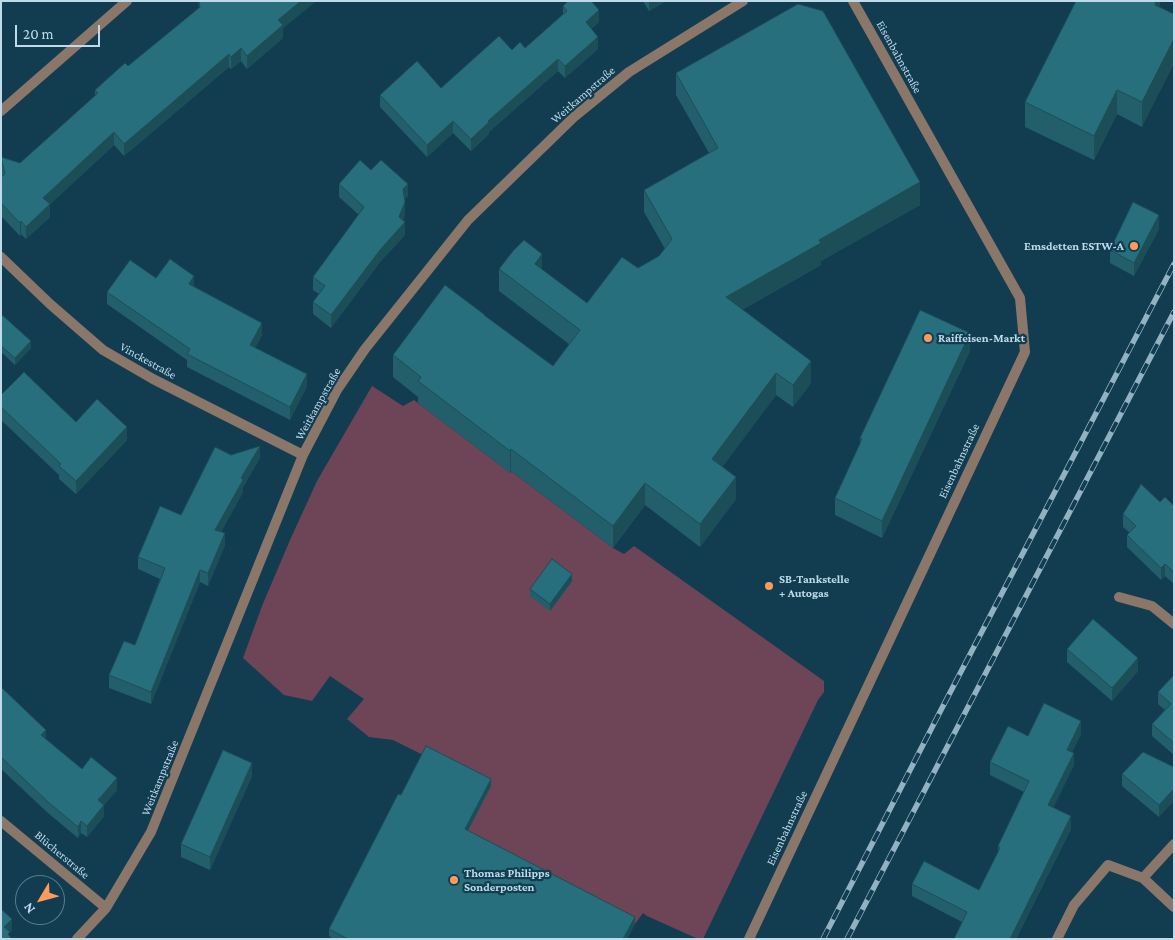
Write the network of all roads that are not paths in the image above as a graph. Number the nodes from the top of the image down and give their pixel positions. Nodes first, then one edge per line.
1 (127, 1) edge
2 (743, 1) edge
3 (853, 1) edge
4 (1, 112) edge
5 (1, 257) edge
6 (303, 455) junction
7 (1119, 597) dead end
8 (1174, 624) edge
9 (1, 821) edge
10 (1174, 844) edge
11 (1143, 878) junction
12 (1174, 907) edge
13 (106, 908) junction
14 (77, 939) edge
15 (749, 939) edge
16 (1057, 939) edge

1 - 4 street
2 - 6 street, Weitkampstraße
3 - 15 street, Eisenbahnstraße
5 - 6 street, Vinckestraße
6 - 13 street, Weitkampstraße
7 - 8 street
9 - 13 street, Blücherstraße
10 - 11 street
11 - 12 street
11 - 16 street
13 - 14 street, Weitkampstraße

